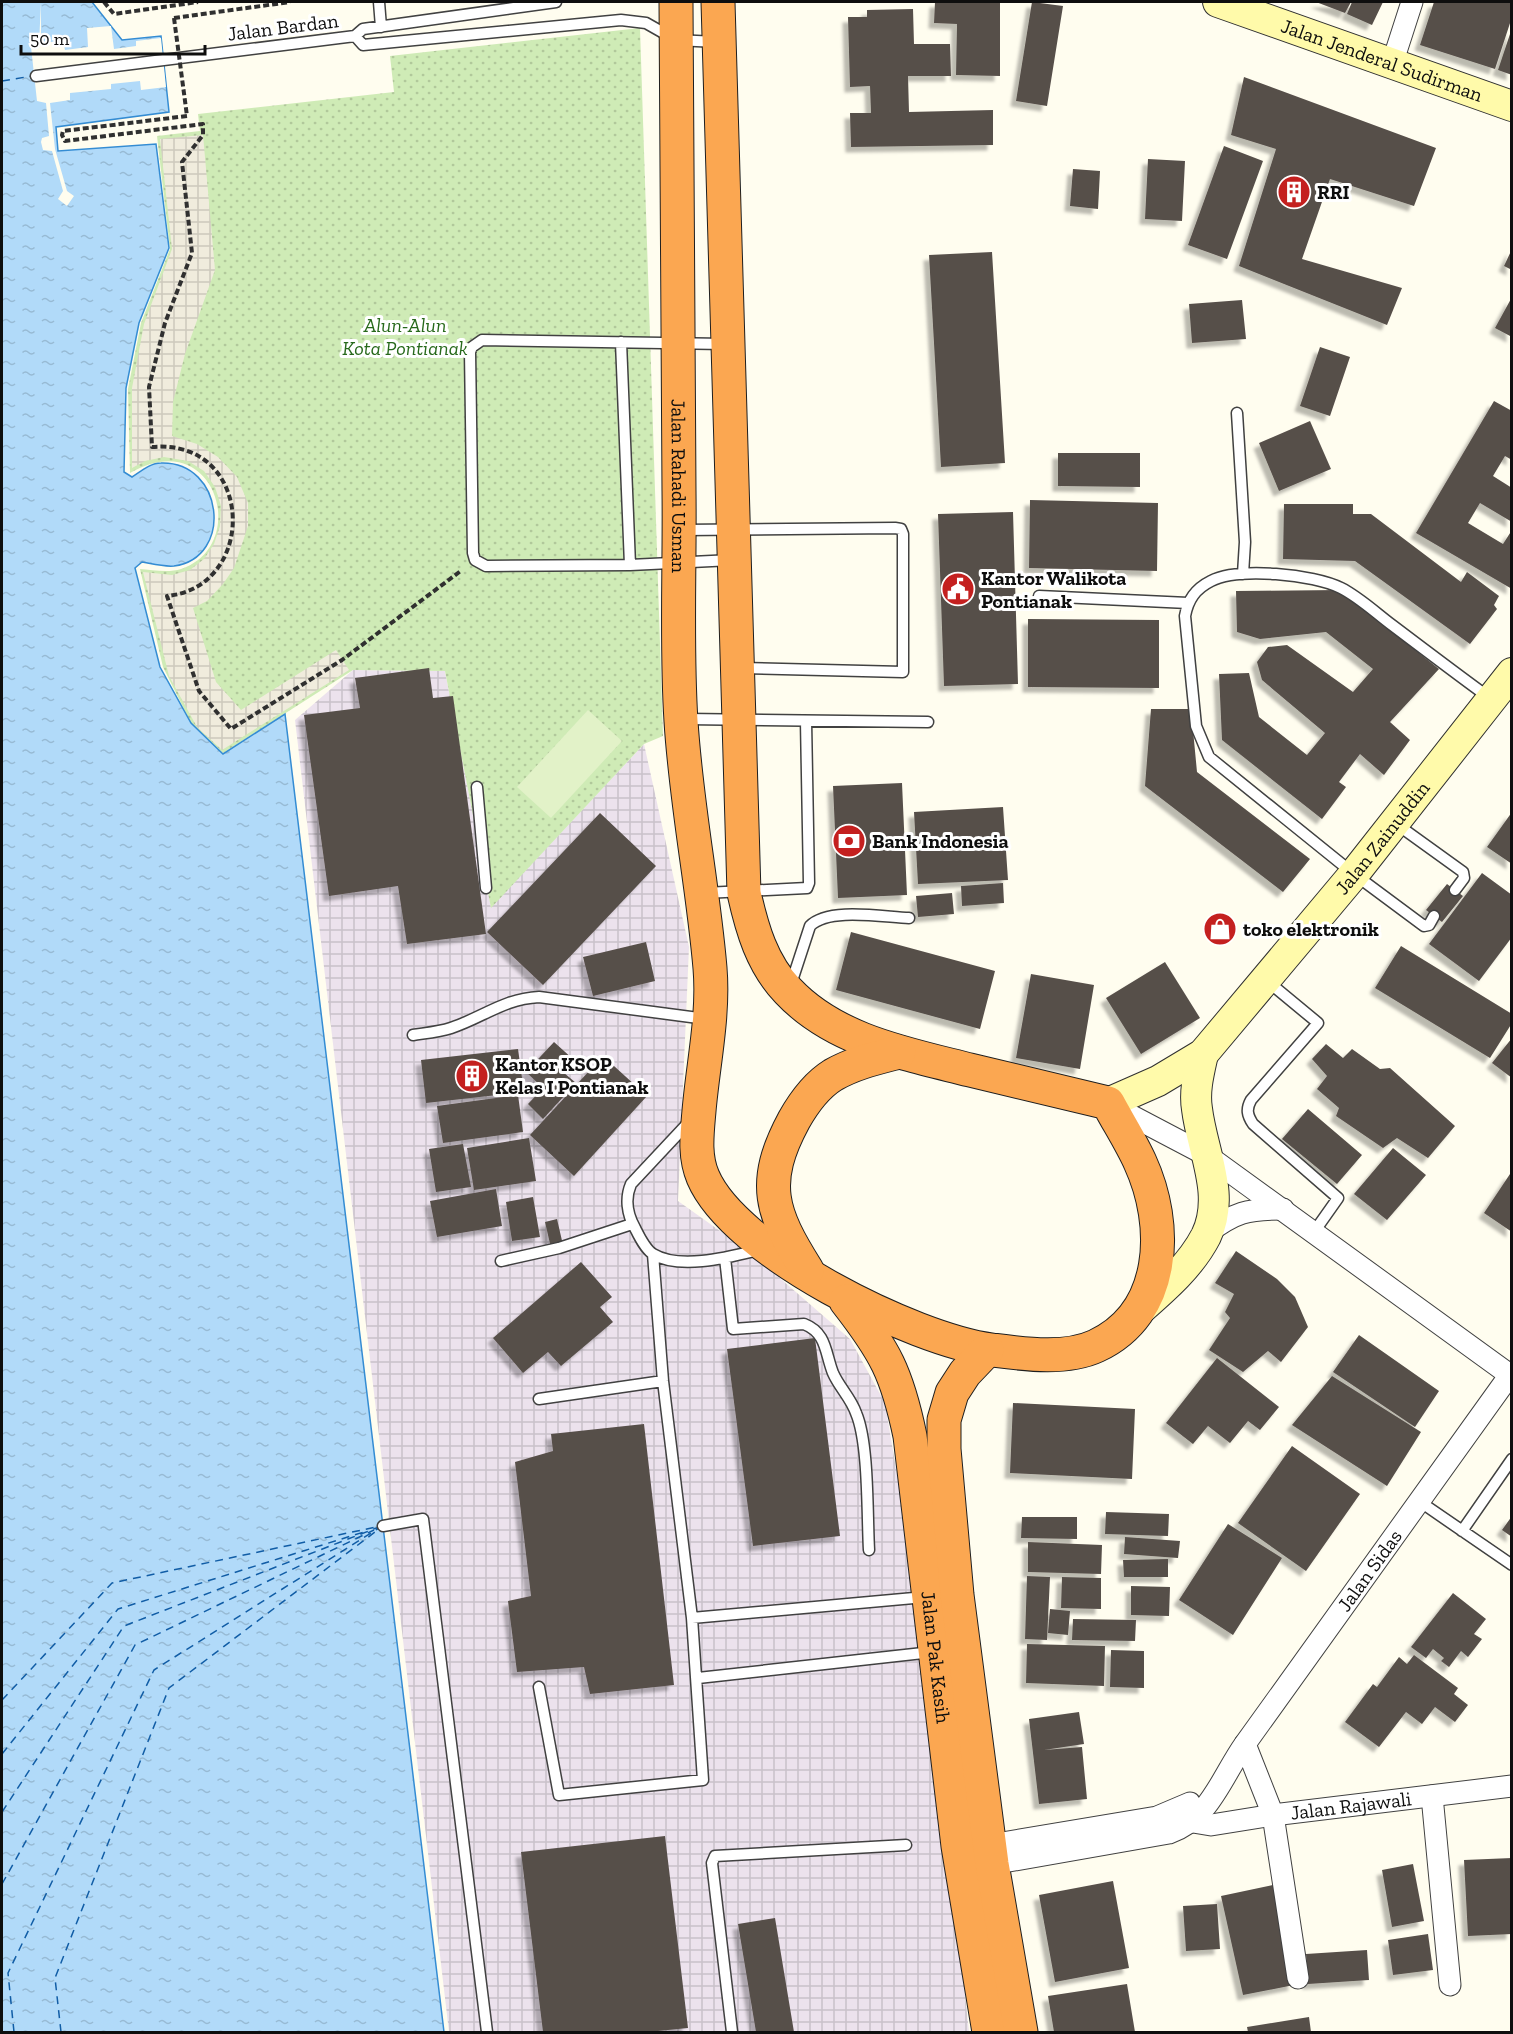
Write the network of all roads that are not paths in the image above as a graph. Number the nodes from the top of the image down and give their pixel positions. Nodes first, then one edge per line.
1 (379, 2) edge
2 (556, 2) edge
3 (676, 2) edge
4 (718, 2) edge
5 (1218, 2) edge
6 (1412, 2) edge
7 (381, 27) junction
8 (355, 36) junction
9 (676, 40) junction
10 (720, 42) junction
11 (1392, 63) junction
12 (36, 76) dead end
13 (1512, 106) edge
14 (621, 342) junction
15 (678, 343) junction
16 (728, 344) junction
17 (1237, 413) dead end
18 (734, 528) junction
19 (680, 530) junction
20 (735, 560) junction
21 (680, 562) junction
22 (630, 565) junction
23 (1243, 574) junction
24 (1039, 596) dead end
25 (1188, 603) junction
26 (738, 668) junction
27 (1512, 673) edge
28 (1491, 699) junction
29 (681, 719) junction
30 (740, 719) junction
31 (806, 721) junction
32 (928, 722) dead end
33 (477, 787) dead end
34 (1394, 823) junction
35 (1354, 874) junction
36 (486, 888) dead end
37 (1455, 890) dead end
38 (744, 893) junction
39 (700, 894) junction
40 (1434, 916) dead end
41 (909, 918) dead end
42 (1266, 979) junction
43 (789, 992) junction
44 (710, 1019) junction
45 (413, 1035) dead end
46 (899, 1052) junction
47 (1203, 1054) junction
48 (1108, 1103) junction
49 (699, 1111) junction
50 (1208, 1156) junction
51 (1283, 1209) junction
52 (632, 1224) junction
53 (1314, 1232) junction
54 (1206, 1234) junction
55 (768, 1248) junction
56 (653, 1254) junction
57 (725, 1258) junction
58 (501, 1261) dead end
59 (809, 1274) junction
60 (842, 1295) junction
61 (1142, 1308) junction
62 (987, 1350) junction
63 (1511, 1374) edge
64 (663, 1381) junction
65 (539, 1399) dead end
66 (1512, 1459) edge
67 (1419, 1501) junction
68 (383, 1526) dead end
69 (1462, 1531) junction
70 (869, 1550) dead end
71 (1512, 1565) edge
72 (928, 1597) junction
73 (692, 1618) junction
74 (935, 1652) junction
75 (698, 1678) junction
76 (539, 1687) dead end
77 (1245, 1744) junction
78 (1512, 1786) edge
79 (1432, 1796) junction
80 (1273, 1815) junction
81 (1186, 1816) junction
82 (906, 1845) dead end
83 (991, 1855) junction
84 (1298, 1978) dead end
85 (1450, 1985) dead end
86 (487, 2032) edge
87 (732, 2032) edge
88 (989, 2032) edge
89 (1021, 2032) edge

1 - 7 lane
2 - 7 lane, Jalan Bardan
3 - 9 highway, Jalan Rahadi Usman
4 - 10 highway
5 - 11 street, Jalan Jenderal Sudirman
6 - 11 street
7 - 8 lane, Jalan Bardan
8 - 9 lane, Jalan Bardan
8 - 12 lane, Jalan Bardan
9 - 10 lane, Jalan Bardan
9 - 15 highway, Jalan Rahadi Usman
10 - 16 highway
11 - 13 street, Jalan Jenderal Sudirman
14 - 15 lane
14 - 22 lane
14 - 22 lane
15 - 16 lane
15 - 19 highway, Jalan Rahadi Usman
16 - 18 highway
17 - 23 lane
18 - 19 lane
18 - 20 highway
18 - 26 lane
19 - 21 highway, Jalan Rahadi Usman
20 - 21 lane
20 - 26 highway
21 - 22 lane
21 - 29 highway, Jalan Rahadi Usman
23 - 25 lane
23 - 28 lane
24 - 25 lane
25 - 35 lane
26 - 30 highway
27 - 28 street, Jalan Zainuddin
28 - 34 street, Jalan Zainuddin
29 - 30 lane
29 - 39 highway, Jalan Rahadi Usman
30 - 31 lane
30 - 38 highway
31 - 32 lane
31 - 38 lane
33 - 36 lane
34 - 35 street, Jalan Zainuddin
34 - 37 lane
35 - 40 lane
35 - 42 street, Jalan Zainuddin
38 - 39 lane
38 - 43 highway
39 - 44 highway, Jalan Rahadi Usman
41 - 43 lane
42 - 47 street, Jalan Zainuddin
42 - 53 lane
43 - 46 highway
44 - 45 lane
44 - 49 highway, Jalan Rahadi Usman
46 - 48 highway
46 - 59 highway
47 - 48 street, Jalan Zainuddin
47 - 50 street
48 - 50 street
48 - 61 highway
49 - 52 lane
49 - 55 highway, Jalan Rahadi Usman
50 - 51 street
50 - 54 street
51 - 53 street
51 - 54 street
52 - 56 lane
52 - 58 lane
53 - 63 street
54 - 61 street
55 - 57 lane
55 - 59 highway, Jalan Rahadi Usman
56 - 57 lane
56 - 64 lane
57 - 70 lane
59 - 60 highway, Jalan Rahadi Usman
60 - 62 highway, Jalan Rahadi Usman
60 - 72 highway, Jalan Pak Kasih
61 - 62 highway, Jalan Rahadi Usman
62 - 83 highway, Jalan Pak Kasih
63 - 67 street, Jalan Sidas
64 - 65 lane
64 - 73 lane
66 - 69 lane
67 - 69 lane
67 - 77 street, Jalan Sidas
68 - 86 lane
69 - 71 lane
72 - 73 lane
72 - 74 highway, Jalan Pak Kasih
73 - 75 lane
74 - 75 lane
74 - 88 highway, Jalan Pak Kasih
75 - 76 lane
77 - 80 street
77 - 81 street, Jalan Sidas
78 - 79 street, Jalan Rajawali
79 - 80 street, Jalan Rajawali
79 - 85 street
80 - 81 street, Jalan Rajawali
80 - 84 street
81 - 83 street, Jalan Rajawali
82 - 87 lane
83 - 89 highway, Jalan Pak Kasih

